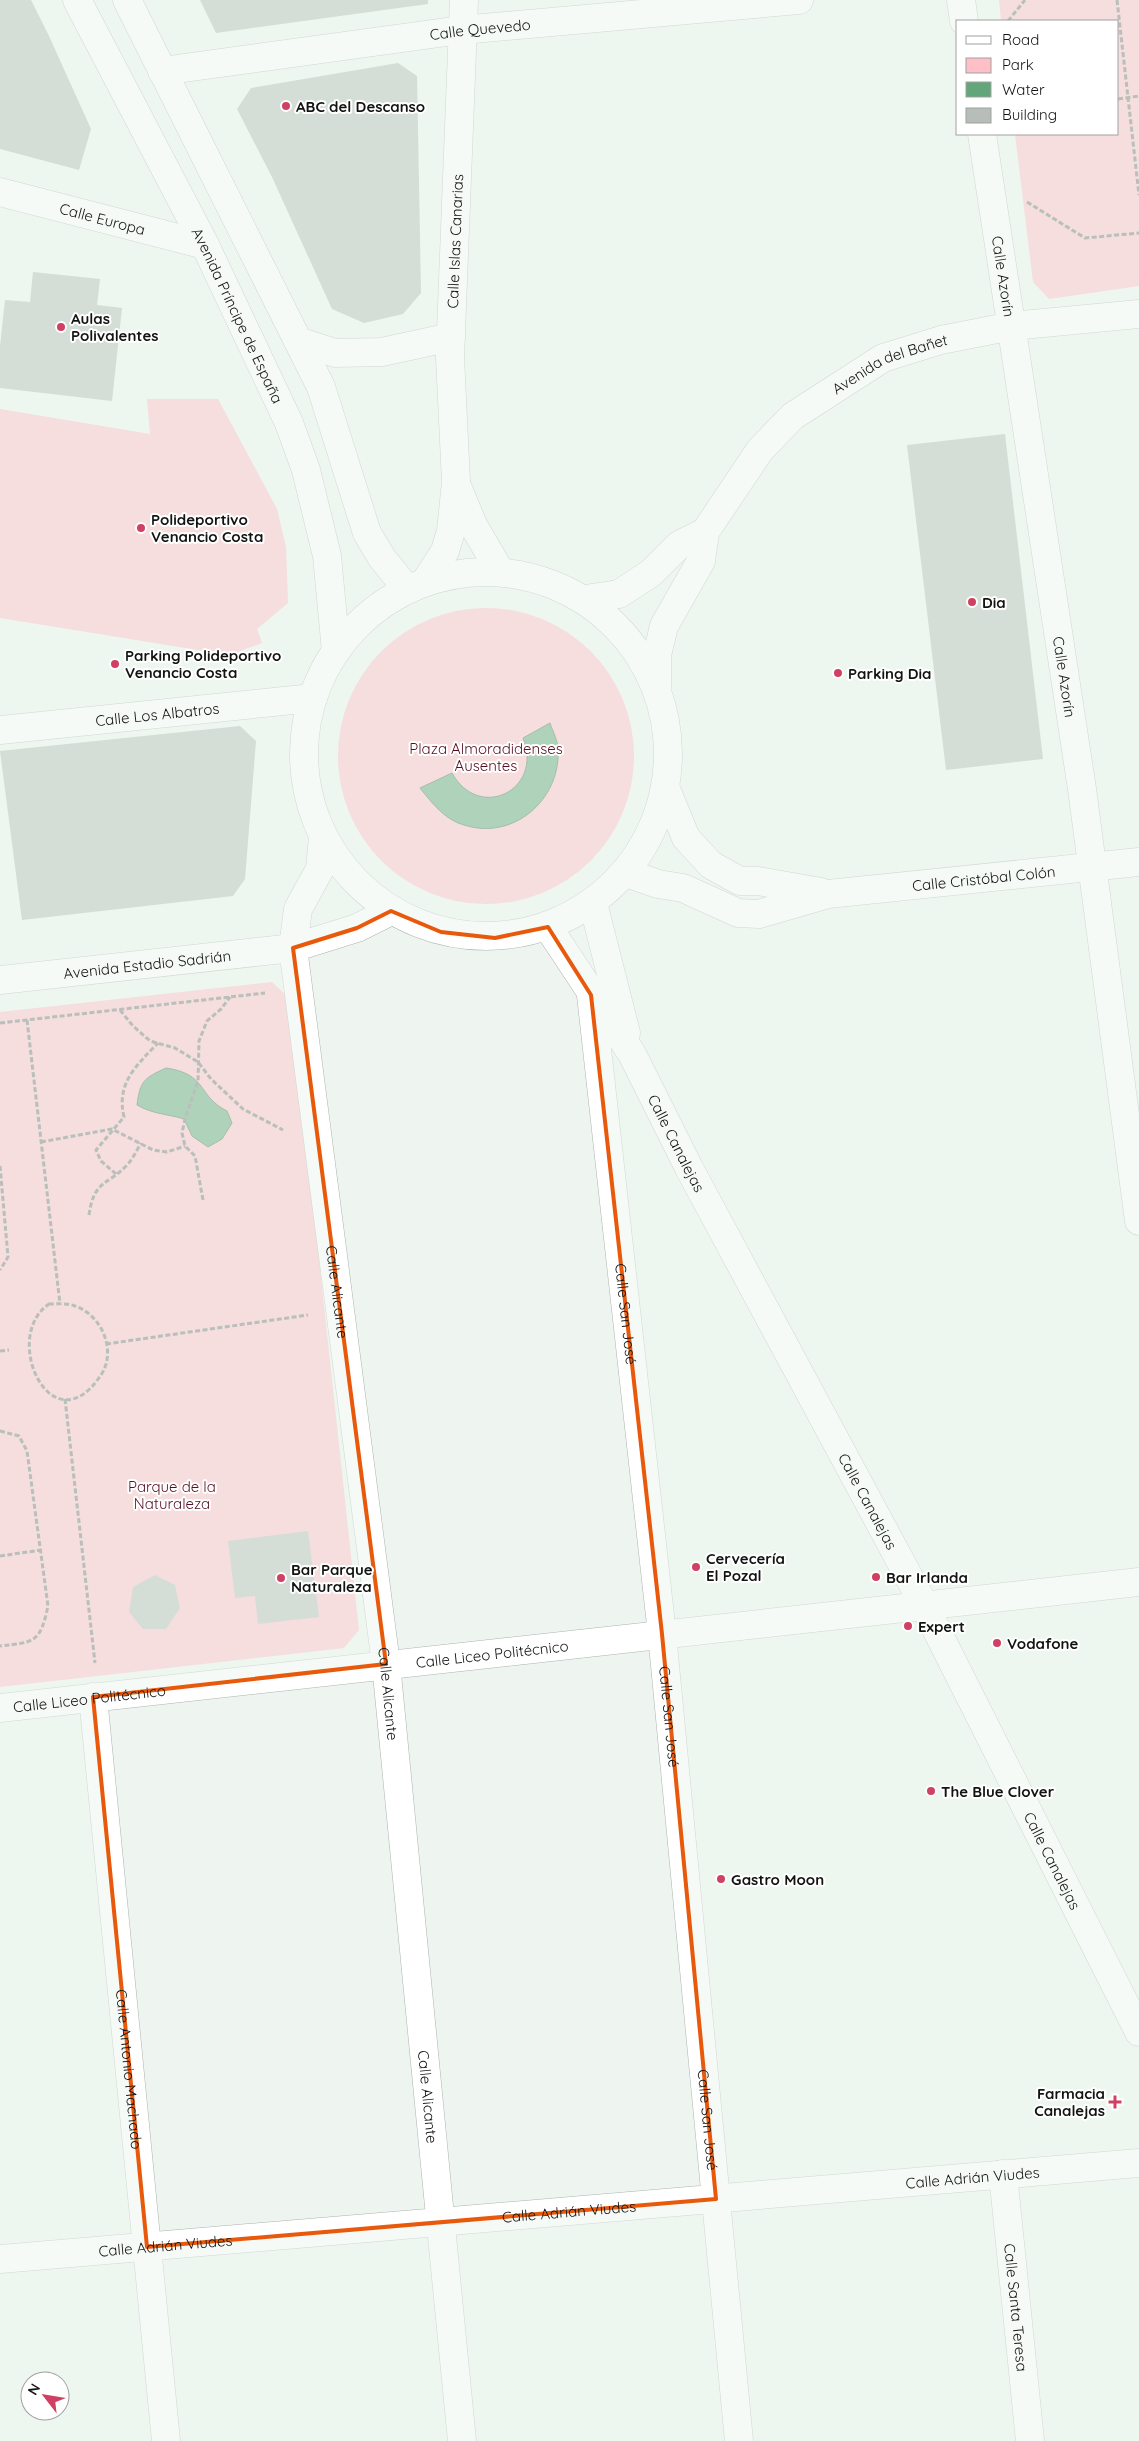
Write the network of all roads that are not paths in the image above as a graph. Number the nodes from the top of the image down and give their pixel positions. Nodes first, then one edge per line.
1 (77, 0) edge
2 (127, 0) edge
3 (464, 0) edge
4 (799, 0) edge
5 (961, 0) edge
6 (964, 20) edge
7 (461, 30) junction
8 (162, 71) junction
9 (982, 135) edge
10 (0, 192) edge
11 (205, 245) junction
12 (1139, 314) edge
13 (1012, 326) junction
14 (451, 337) junction
15 (298, 341) junction
16 (456, 482) junction
17 (706, 532) junction
18 (500, 571) junction
19 (416, 585) junction
20 (585, 600) junction
21 (336, 651) junction
22 (657, 686) junction
23 (313, 698) junction
24 (0, 730) edge
25 (666, 789) junction
26 (323, 837) junction
27 (1139, 862) edge
28 (1092, 866) junction
29 (626, 873) junction
30 (828, 894) junction
31 (593, 903) junction
32 (391, 911) junction
33 (548, 927) junction
34 (294, 948) junction
35 (0, 980) edge
36 (591, 994) junction
37 (632, 1054) junction
38 (1139, 1221) edge
39 (1139, 1582) edge
40 (924, 1605) junction
41 (662, 1634) junction
42 (386, 1664) junction
43 (93, 1697) junction
44 (0, 1708) edge
45 (1139, 2032) edge
46 (1139, 2163) edge
47 (1003, 2174) junction
48 (716, 2199) junction
49 (441, 2222) junction
50 (147, 2247) junction
51 (0, 2259) edge
52 (166, 2441) edge
53 (462, 2441) edge
54 (739, 2441) edge
55 (1030, 2441) edge

1 - 11 street, Avenida Príncipe de España
2 - 8 street
3 - 7 street, Calle Islas Canarias
4 - 7 street, Calle Quevedo
5 - 6 street
7 - 8 street, Calle Quevedo
7 - 14 street, Calle Islas Canarias
8 - 15 street
9 - 13 street, Calle Azorín
10 - 11 street, Calle Europa
11 - 21 street, Avenida Príncipe de España
12 - 13 street, Avenida del Bañet
13 - 17 street, Avenida del Bañet
13 - 28 street, Calle Azorín
14 - 15 street
14 - 16 street, Calle Islas Canarias
15 - 19 street
16 - 18 street, Calle Islas Canarias
16 - 19 street, Calle Islas Canarias
17 - 20 street, Avenida del Bañet
17 - 22 street, Avenida del Bañet
18 - 19 street
18 - 20 street
19 - 21 street
20 - 22 street
21 - 23 street
22 - 25 street
23 - 24 street, Calle Los Albatros
23 - 26 street
25 - 29 street
25 - 30 street, Calle Cristóbal Colón
26 - 32 street
26 - 34 street
27 - 28 street, Calle Cristóbal Colón
28 - 30 street, Calle Cristóbal Colón
28 - 38 street, Calle Azorín
29 - 30 street, Calle Cristóbal Colón
29 - 31 street
31 - 33 street
31 - 37 street, Calle Canalejas
32 - 33 street
32 - 34 street, Avenida Estadio Sadrián
33 - 36 street, Calle Canalejas
34 - 35 street, Avenida Estadio Sadrián
34 - 42 street, Calle Alicante
36 - 37 street, Calle Canalejas
36 - 41 street, Calle San José
37 - 40 street, Calle Canalejas
39 - 40 street, Calle Liceo Politécnico
40 - 41 street, Calle Liceo Politécnico
40 - 45 street, Calle Canalejas
41 - 42 street, Calle Liceo Politécnico
41 - 48 street, Calle San José
42 - 43 street, Calle Liceo Politécnico
42 - 49 street, Calle Alicante
43 - 44 street, Calle Liceo Politécnico
43 - 50 street, Calle Antonio Machado
46 - 47 street, Calle Adrián Viudes
47 - 48 street, Calle Adrián Viudes
47 - 55 street, Calle Santa Teresa
48 - 49 street, Calle Adrián Viudes
48 - 54 street, Calle San José
49 - 50 street, Calle Adrián Viudes
49 - 53 street, Calle Alicante
50 - 51 street, Calle Adrián Viudes
50 - 52 street, Calle Antonio Machado

